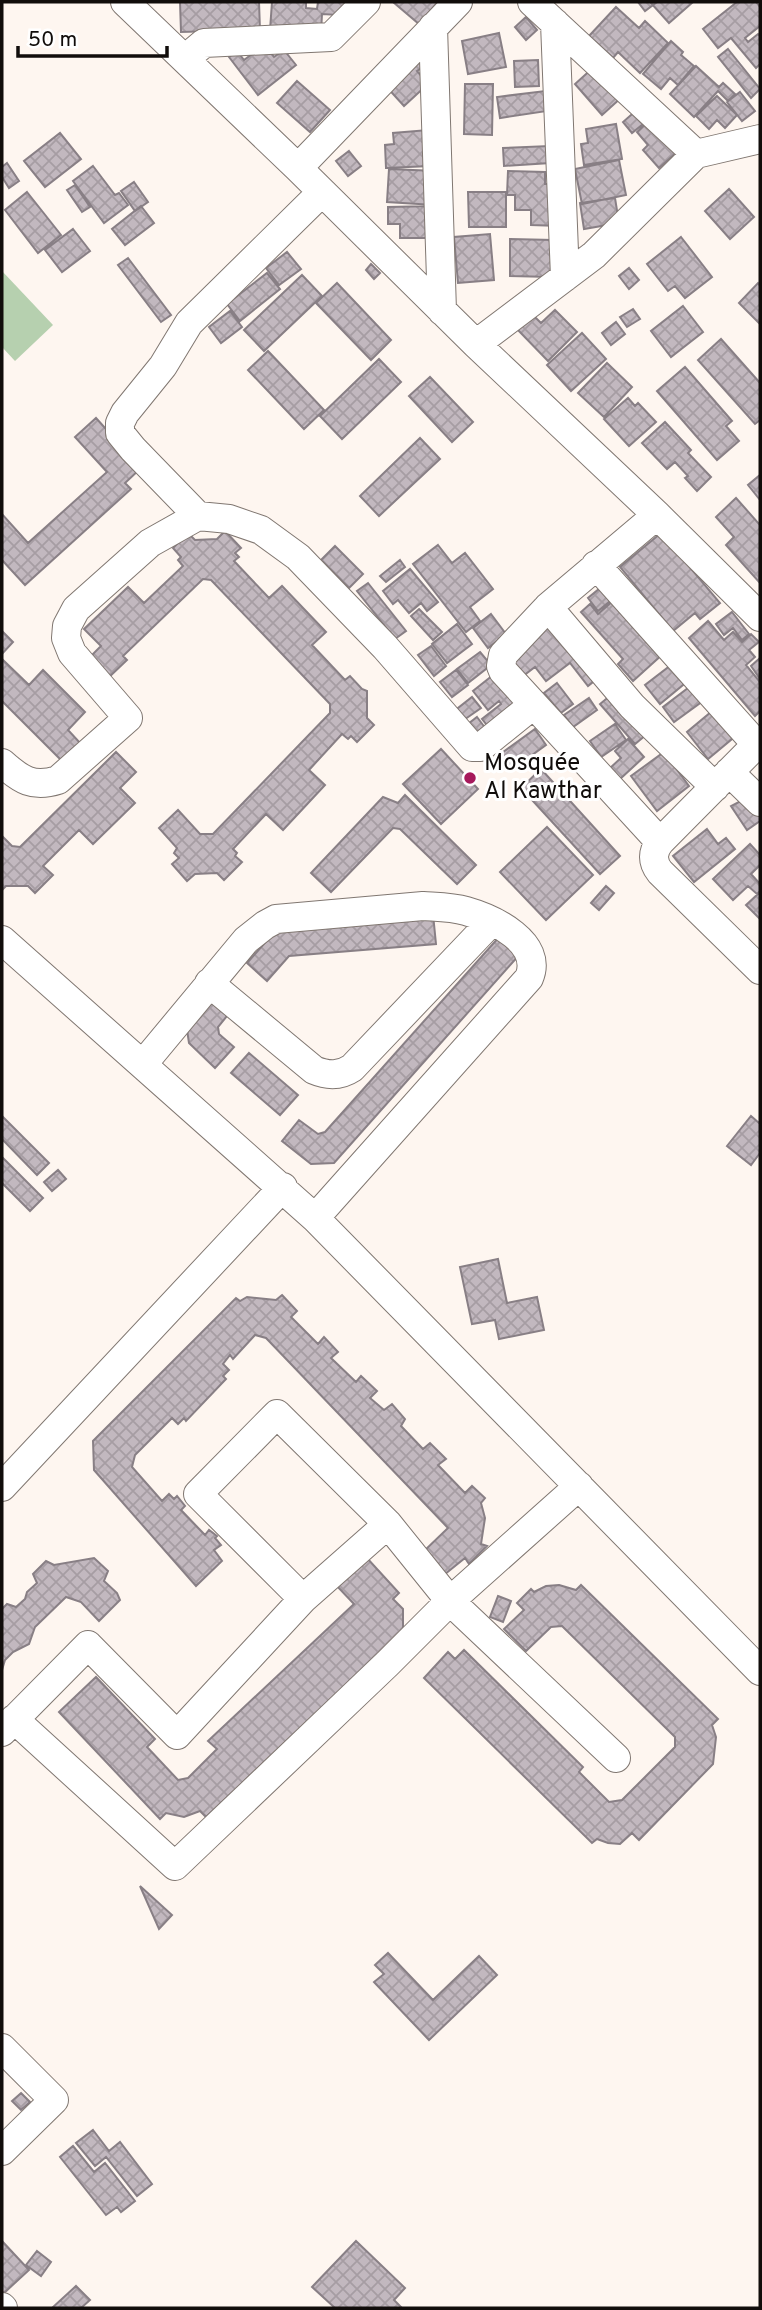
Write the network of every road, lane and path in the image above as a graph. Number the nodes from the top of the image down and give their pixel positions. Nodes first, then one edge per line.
1 (125, 2) edge
2 (366, 2) edge
3 (458, 2) edge
4 (532, 2) edge
5 (555, 23) junction
6 (433, 27) junction
7 (184, 59) junction
8 (760, 139) edge
9 (696, 154) junction
10 (298, 168) junction
11 (322, 192) junction
12 (565, 277) junction
13 (442, 311) junction
14 (476, 344) junction
15 (657, 515) junction
16 (198, 516) junction
17 (596, 565) junction
18 (548, 607) junction
19 (759, 612) edge
20 (533, 705) junction
21 (759, 743) edge
22 (2, 763) edge
23 (722, 780) junction
24 (760, 802) edge
25 (660, 842) junction
26 (492, 921) junction
27 (2, 940) edge
28 (760, 970) edge
29 (209, 983) junction
30 (143, 1064) junction
31 (283, 1187) junction
32 (315, 1218) junction
33 (579, 1486) junction
34 (2, 1487) edge
35 (388, 1524) junction
36 (303, 1599) junction
37 (450, 1601) junction
38 (760, 1671) edge
39 (8, 1725) edge
40 (616, 1758) dead end
41 (2, 2049) edge
42 (2, 2151) edge

1 - 7 street
2 - 7 street
3 - 6 street
4 - 5 street
5 - 9 street
5 - 12 street
6 - 10 street
6 - 13 street
7 - 10 street
8 - 9 street
9 - 12 street
10 - 11 street
11 - 13 street
11 - 16 street
12 - 14 street
13 - 14 street
14 - 15 street
15 - 17 street
15 - 19 street
16 - 20 street
16 - 22 street
17 - 18 street
17 - 21 street
18 - 20 street
18 - 23 street
20 - 25 street
21 - 23 street
23 - 24 street
23 - 25 street
25 - 28 street
26 - 29 street
26 - 29 street
26 - 32 street
27 - 30 street
29 - 30 street
30 - 31 street
31 - 32 street
31 - 34 street
32 - 33 street
33 - 37 street
33 - 38 street
35 - 36 street
35 - 36 street
35 - 37 street
36 - 39 street
37 - 39 street
37 - 40 street
41 - 42 street

